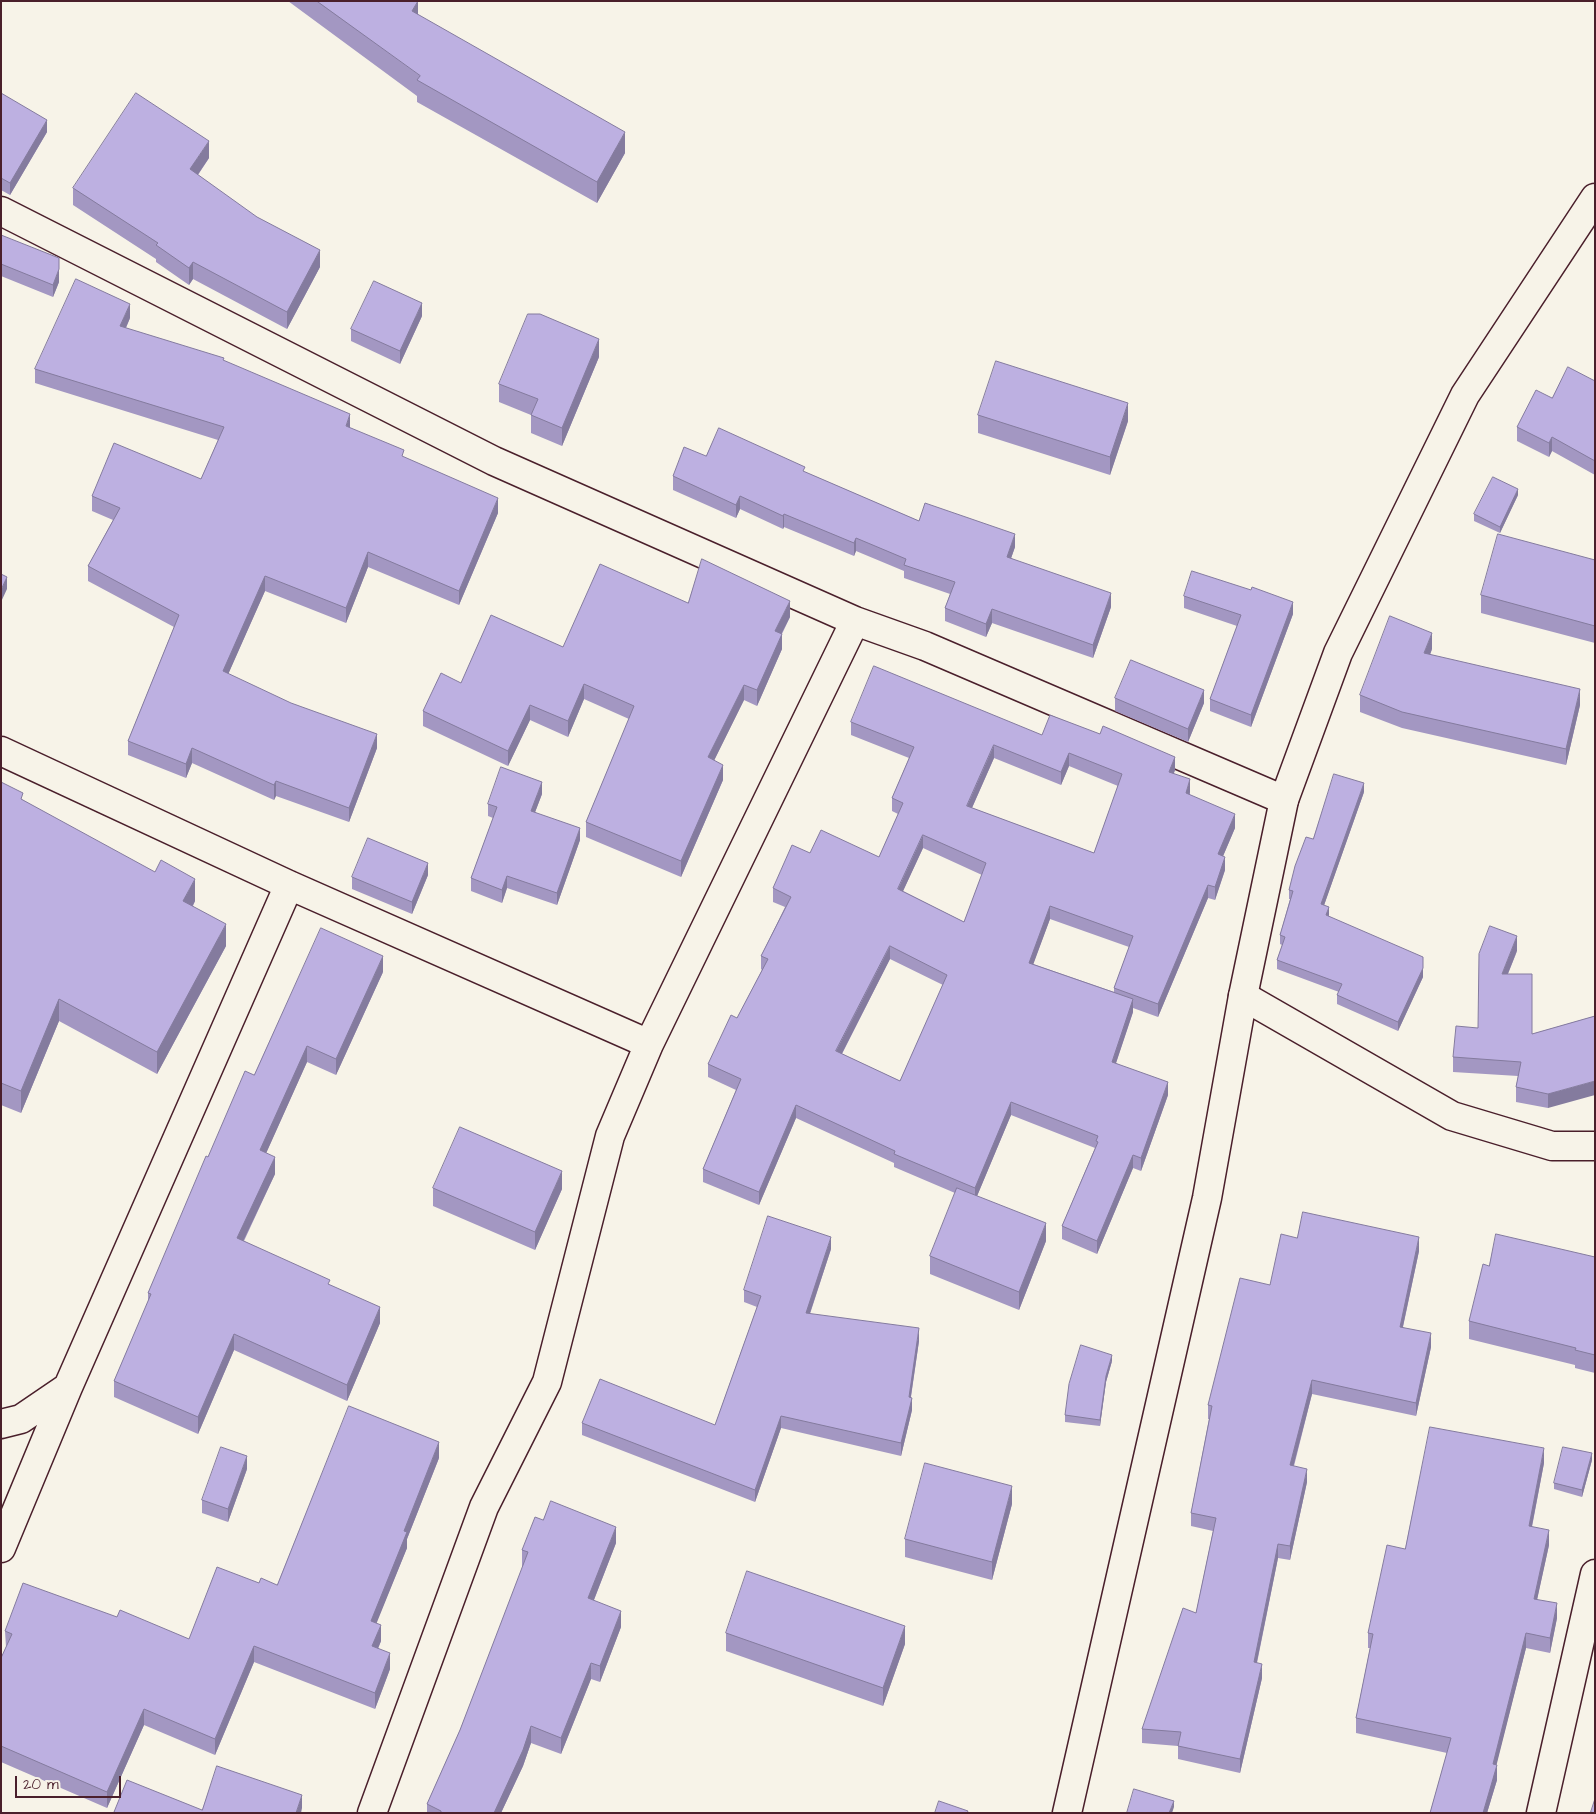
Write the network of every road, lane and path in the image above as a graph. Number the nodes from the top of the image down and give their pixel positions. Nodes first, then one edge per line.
1 (1595, 198) edge
2 (1, 211) edge
3 (855, 621) junction
4 (1, 751) edge
5 (1284, 800) junction
6 (290, 885) junction
7 (1243, 996) junction
8 (649, 1044) junction
9 (1595, 1146) edge
10 (68, 1386) junction
11 (1, 1424) edge
12 (1, 1548) edge
13 (1595, 1574) edge
14 (372, 1813) edge
15 (1067, 1813) edge
16 (1541, 1813) edge

1 - 5 street
2 - 3 street
3 - 5 street
3 - 8 street
4 - 6 street
5 - 7 street
6 - 8 street
6 - 10 street
7 - 9 street
7 - 15 street
8 - 14 street
10 - 11 street
10 - 12 street
13 - 16 street

